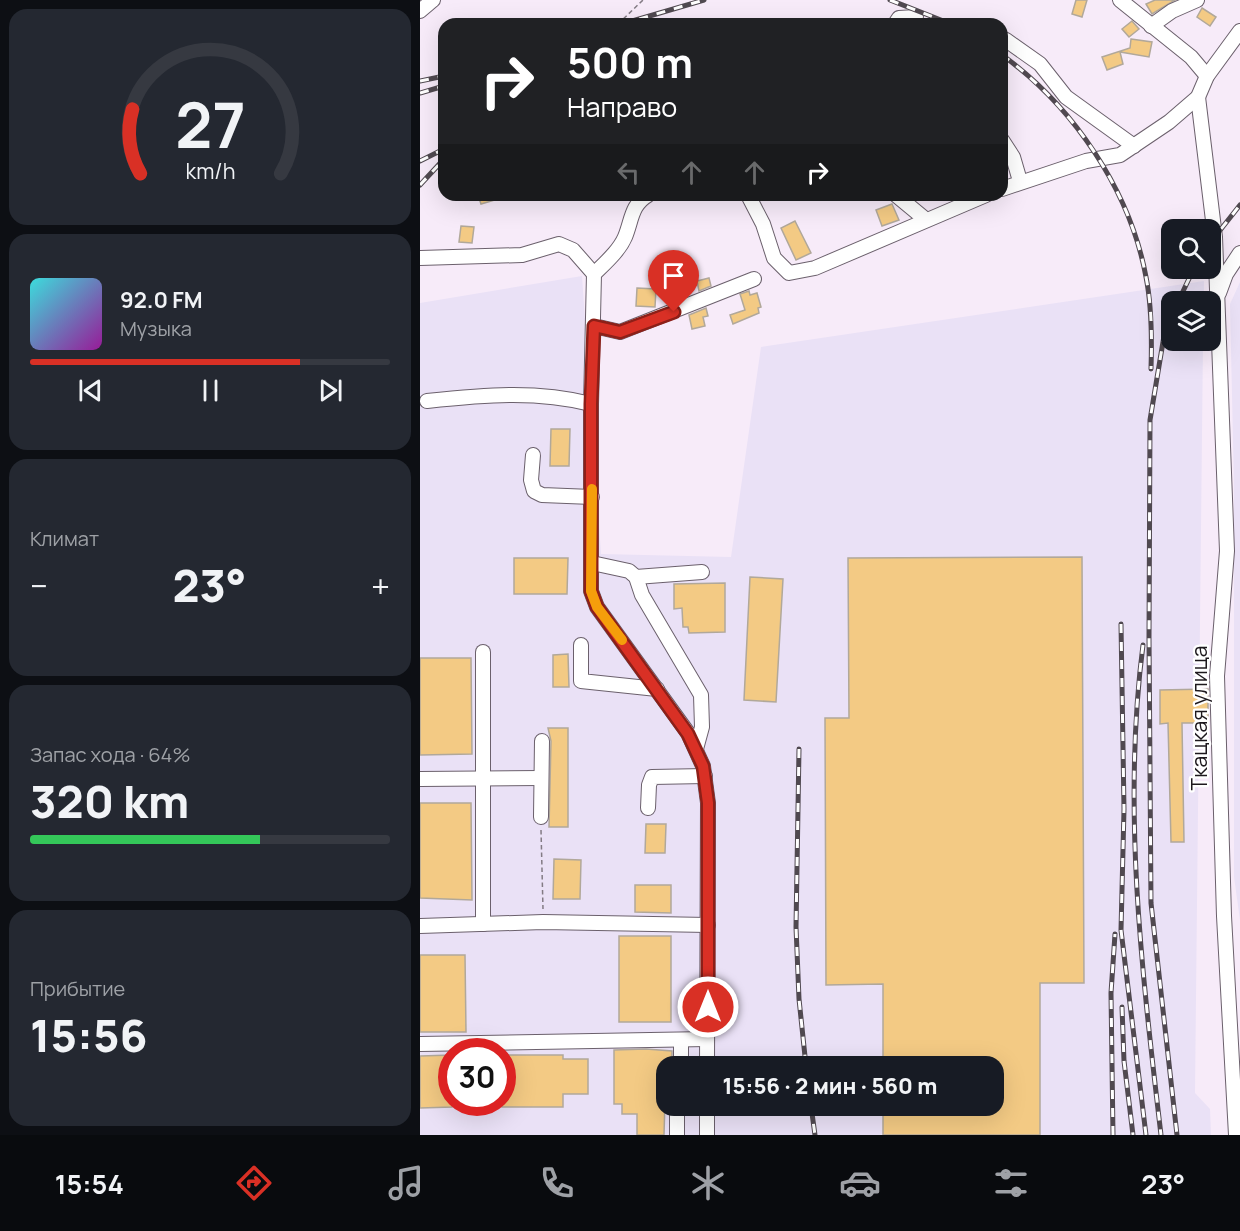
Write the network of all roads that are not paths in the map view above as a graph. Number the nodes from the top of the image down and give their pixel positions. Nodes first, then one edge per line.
1 (434, 0) edge
2 (1122, 0) edge
3 (1197, 0) edge
4 (420, 11) edge
5 (916, 17) dead end
6 (899, 18) edge
7 (1151, 26) junction
8 (1240, 31) edge
9 (1008, 41) edge
10 (1207, 76) junction
11 (1198, 97) junction
12 (1134, 146) junction
13 (1008, 149) edge
14 (1020, 182) junction
15 (1008, 187) edge
16 (642, 201) edge
17 (751, 201) edge
18 (903, 201) edge
19 (971, 201) edge
20 (925, 219) junction
21 (1240, 253) edge
22 (420, 258) edge
23 (594, 274) junction
24 (754, 279) dead end
25 (1216, 291) edge
26 (1220, 291) edge
27 (594, 326) junction
28 (1218, 351) edge
29 (428, 401) dead end
30 (591, 404) junction
31 (532, 455) dead end
32 (592, 497) junction
33 (592, 563) junction
34 (702, 572) dead end
35 (636, 577) junction
36 (581, 645) dead end
37 (483, 652) dead end
38 (657, 689) junction
39 (542, 741) dead end
40 (696, 749) junction
41 (705, 776) junction
42 (483, 778) junction
43 (542, 778) junction
44 (420, 779) edge
45 (648, 807) dead end
46 (541, 817) road end
47 (483, 924) junction
48 (708, 925) junction
49 (420, 926) edge
50 (707, 1035) junction
51 (681, 1040) junction
52 (420, 1044) edge
53 (681, 1056) edge
54 (707, 1056) edge
55 (677, 1116) edge
56 (707, 1116) edge
57 (677, 1135) edge
58 (707, 1135) edge
59 (1236, 1135) edge

1 - 4 street
2 - 7 street
3 - 7 street
5 - 6 street
7 - 10 street
8 - 10 street
9 - 12 street
10 - 11 street
11 - 12 street
11 - 25 street, Ткацкая улица
12 - 14 street
13 - 14 street
14 - 15 street
16 - 23 street
17 - 20 street
18 - 20 street
19 - 20 street
21 - 26 street, Ткацкая улица
22 - 23 street
23 - 27 street
24 - 27 street
27 - 30 street
28 - 59 street, Ткацкая улица
29 - 30 street
30 - 32 street
31 - 32 street
32 - 33 street
33 - 35 street
33 - 38 street
34 - 35 street
35 - 40 street
36 - 38 street
37 - 42 street
38 - 40 street
39 - 43 street
40 - 41 street
41 - 45 street
41 - 48 street
42 - 43 street
42 - 44 street
42 - 47 street
43 - 46 street
47 - 48 street
47 - 49 street
48 - 50 street
50 - 51 street
50 - 54 street
51 - 52 street
51 - 53 street
55 - 57 street
56 - 58 street

